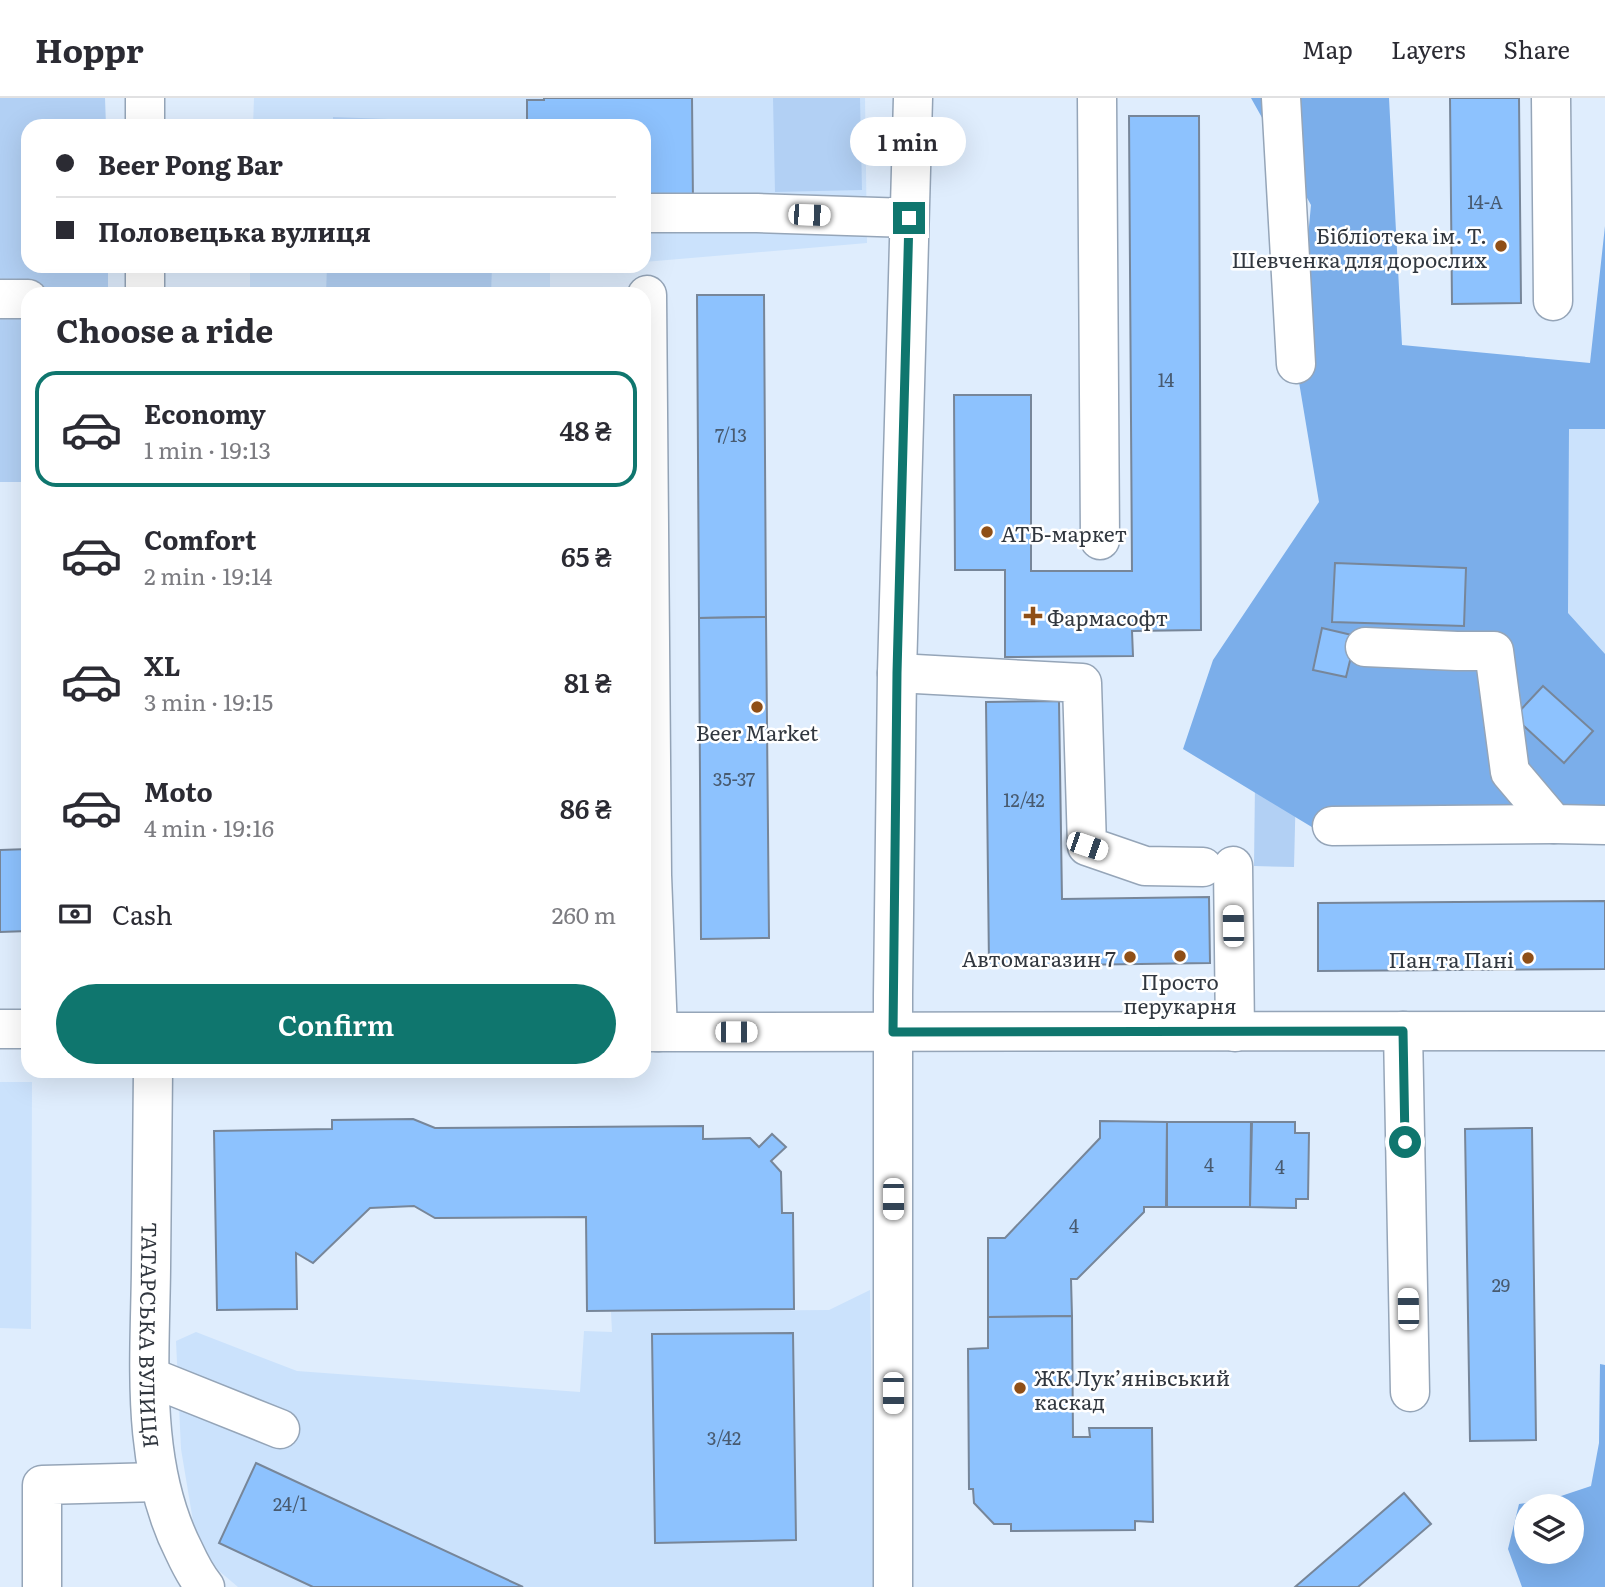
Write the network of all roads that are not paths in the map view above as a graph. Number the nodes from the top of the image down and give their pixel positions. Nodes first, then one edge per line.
1 (145, 98) edge
2 (912, 98) edge
3 (1097, 98) edge
4 (1281, 98) edge
5 (1551, 98) edge
6 (145, 119) edge
7 (651, 213) edge
8 (909, 218) junction
9 (0, 299) edge
10 (21, 299) edge
11 (1553, 301) dead end
12 (1296, 364) dead end
13 (1100, 540) dead end
14 (1365, 647) dead end
15 (897, 673) junction
16 (651, 805) edge
17 (1554, 824) junction
18 (1605, 825) edge
19 (1332, 826) dead end
20 (0, 1029) edge
21 (21, 1029) edge
22 (1403, 1031) junction
23 (1605, 1031) edge
24 (651, 1032) edge
25 (893, 1032) junction
26 (1235, 1032) junction
27 (153, 1078) edge
28 (150, 1377) junction
29 (1410, 1392) dead end
30 (279, 1429) dead end
31 (159, 1482) junction
32 (42, 1587) edge
33 (205, 1587) edge
34 (893, 1587) edge

1 - 6 street
2 - 8 street
3 - 13 street
4 - 12 street
5 - 11 street
7 - 8 street
8 - 15 street
9 - 10 street
14 - 17 street
15 - 25 street
15 - 26 street
16 - 24 street
17 - 18 street
17 - 19 street
20 - 21 street
22 - 23 street
22 - 26 street
22 - 29 street
24 - 25 street
25 - 26 street
25 - 34 street
27 - 28 street, ТАТАРСЬКА ВУЛИЦЯ
28 - 30 street
28 - 31 street, ТАТАРСЬКА ВУЛИЦЯ
31 - 32 street
31 - 33 street, ТАТАРСЬКА ВУЛИЦЯ

